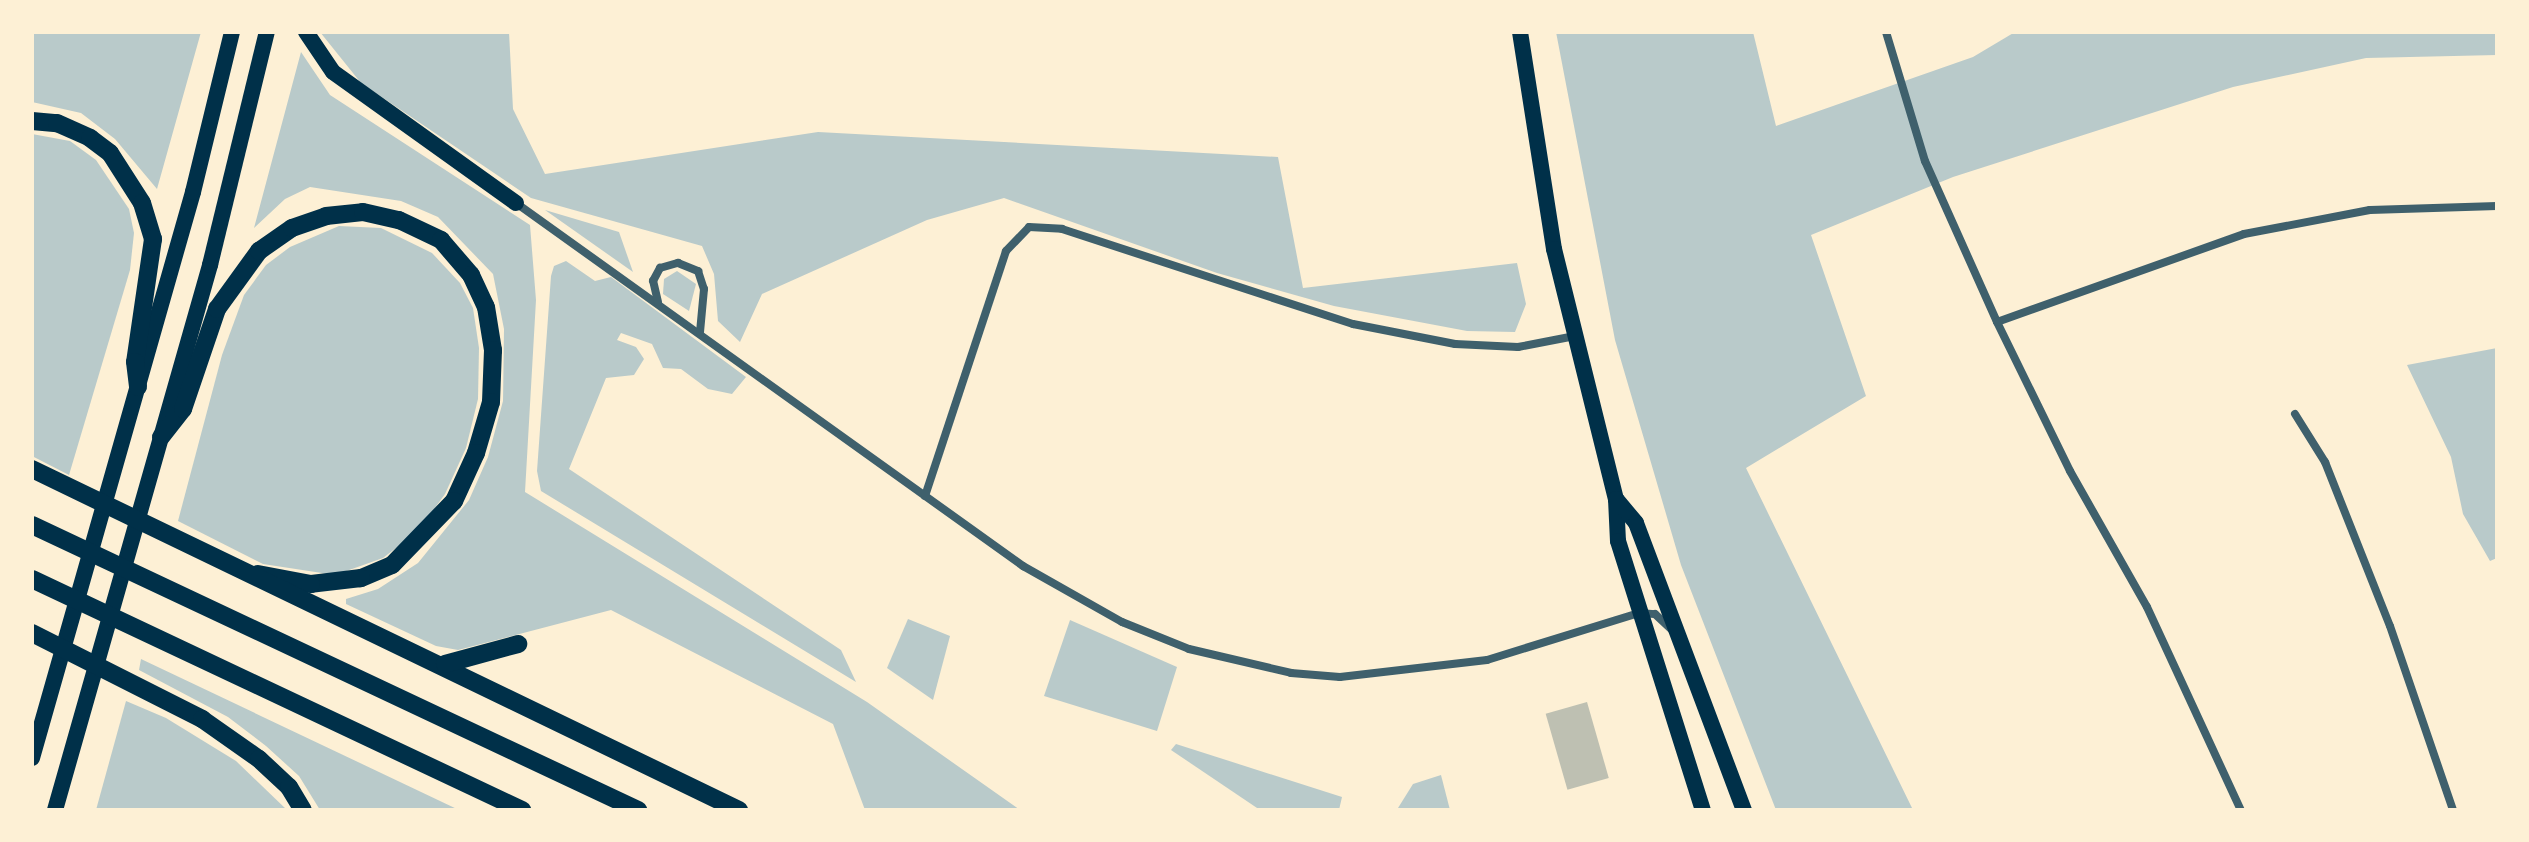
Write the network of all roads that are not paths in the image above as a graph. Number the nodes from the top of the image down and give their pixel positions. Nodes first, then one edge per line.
1 (232, 32) edge
2 (267, 32) edge
3 (306, 32) edge
4 (1520, 32) edge
5 (1886, 32) edge
6 (32, 121) edge
7 (516, 203) joint
8 (2497, 206) edge
9 (658, 303) junction
10 (1997, 322) junction
11 (700, 332) junction
12 (1575, 336) junction
13 (138, 387) junction
14 (2295, 414) dead end
15 (161, 437) junction
16 (32, 469) edge
17 (925, 496) junction
18 (1616, 499) junction
19 (32, 525) edge
20 (258, 574) junction
21 (32, 579) edge
22 (1639, 613) junction
23 (32, 633) edge
24 (1675, 633) junction
25 (518, 644) dead end
26 (445, 664) junction
27 (32, 758) edge
28 (55, 810) edge
29 (303, 810) edge
30 (522, 810) edge
31 (638, 810) edge
32 (739, 810) edge
33 (1703, 810) edge
34 (1744, 810) edge
35 (2241, 810) edge
36 (2453, 810) edge

1 - 13 main road
2 - 15 main road
3 - 7 main road
4 - 12 main road
5 - 10 street
6 - 13 highway
7 - 9 street
8 - 10 street
9 - 11 street
9 - 11 street
10 - 35 street
11 - 17 street
12 - 17 street
12 - 18 main road
13 - 27 main road
14 - 36 street
15 - 20 highway
15 - 28 main road
16 - 20 highway
17 - 22 street
18 - 22 main road
18 - 24 main road
19 - 31 highway
20 - 26 highway
21 - 30 highway
22 - 24 street
22 - 33 main road
23 - 29 highway
24 - 34 main road
25 - 26 highway
26 - 32 highway

